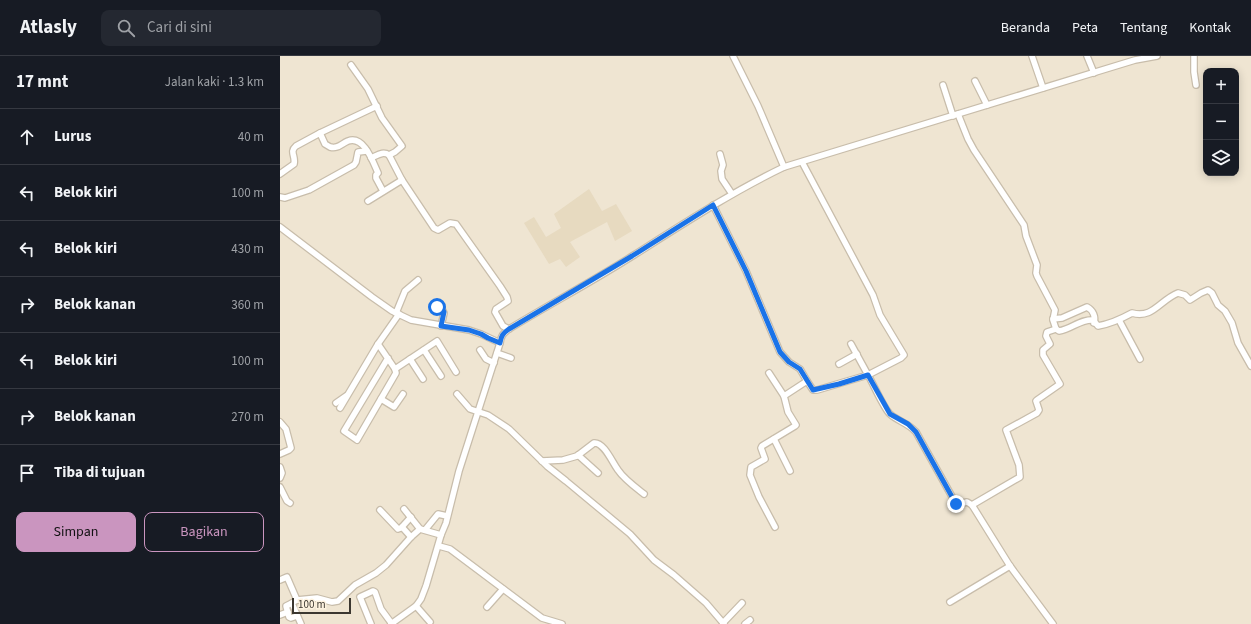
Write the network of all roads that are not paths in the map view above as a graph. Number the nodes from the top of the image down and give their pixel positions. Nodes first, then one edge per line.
1 (732, 56) edge
2 (1032, 56) edge
3 (1087, 56) edge
4 (1157, 56) edge
5 (1194, 56) edge
6 (1133, 58) edge
7 (350, 65) dead end
8 (1094, 73) junction
9 (975, 81) dead end
10 (943, 85) dead end
11 (1196, 85) dead end
12 (1043, 88) junction
13 (987, 105) junction
14 (377, 106) junction
15 (956, 115) junction
16 (320, 133) junction
17 (367, 151) junction
18 (390, 154) junction
19 (720, 154) dead end
20 (371, 158) junction
21 (802, 162) junction
22 (784, 167) junction
23 (280, 174) edge
24 (402, 180) junction
25 (383, 191) junction
26 (732, 194) junction
27 (280, 197) edge
28 (368, 200) dead end
29 (713, 205) junction
30 (281, 230) edge
31 (418, 280) dead end
32 (437, 307) dead end
33 (398, 314) junction
34 (1053, 319) junction
35 (1120, 320) junction
36 (1094, 323) junction
37 (441, 326) junction
38 (509, 329) junction
39 (1056, 329) junction
40 (500, 343) junction
41 (378, 344) junction
42 (851, 344) dead end
43 (424, 350) junction
44 (480, 350) dead end
45 (497, 353) junction
46 (857, 354) junction
47 (388, 358) junction
48 (511, 358) dead end
49 (410, 359) junction
50 (1140, 359) dead end
51 (494, 363) junction
52 (839, 364) dead end
53 (1251, 366) edge
54 (395, 369) junction
55 (456, 372) dead end
56 (769, 372) dead end
57 (868, 375) junction
58 (441, 376) dead end
59 (423, 378) dead end
60 (808, 382) junction
61 (403, 394) dead end
62 (457, 394) dead end
63 (784, 396) junction
64 (381, 399) junction
65 (338, 406) dead end
66 (477, 412) junction
67 (280, 422) edge
68 (774, 439) junction
69 (280, 454) edge
70 (578, 455) junction
71 (542, 461) junction
72 (280, 467) edge
73 (790, 471) dead end
74 (598, 473) dead end
75 (280, 478) edge
76 (280, 487) edge
77 (644, 494) dead end
78 (290, 503) dead end
79 (972, 506) junction
80 (404, 509) dead end
81 (380, 510) dead end
82 (447, 516) junction
83 (411, 517) junction
84 (402, 527) junction
85 (775, 527) dead end
86 (422, 529) junction
87 (441, 535) junction
88 (411, 537) junction
89 (439, 546) junction
90 (1010, 566) junction
91 (280, 580) edge
92 (503, 589) junction
93 (294, 602) junction
94 (950, 602) dead end
95 (742, 603) dead end
96 (416, 606) junction
97 (487, 607) dead end
98 (288, 612) junction
99 (280, 614) edge
100 (297, 616) junction
101 (430, 622) dead end
102 (301, 624) edge
103 (371, 624) edge
104 (391, 624) edge
105 (562, 624) edge
106 (723, 624) edge
107 (1053, 624) edge

1 - 22 street
2 - 12 street
3 - 8 street
4 - 6 street
5 - 11 street
6 - 8 street
7 - 14 street
8 - 12 street
9 - 13 street
10 - 15 street
12 - 13 street
13 - 15 street
14 - 16 street
14 - 18 street
15 - 21 street
15 - 34 street
16 - 17 street
16 - 23 street
17 - 20 street
17 - 27 street
18 - 20 street
18 - 24 street
19 - 26 street
20 - 25 street
21 - 22 street
21 - 57 street
22 - 26 street
24 - 25 street
24 - 38 street
25 - 28 street
26 - 29 street
29 - 38 street
29 - 60 street
30 - 33 street
31 - 33 street
32 - 37 street
33 - 37 street
33 - 41 street
34 - 36 street
34 - 39 street
35 - 36 street
35 - 50 street
35 - 53 street
36 - 39 street
37 - 40 street
38 - 40 street
39 - 79 street
40 - 45 street
41 - 47 street
41 - 65 street
42 - 46 street
43 - 49 street
43 - 55 street
43 - 58 street
44 - 51 street
45 - 48 street
45 - 51 street
46 - 52 street
46 - 57 street
47 - 54 street
47 - 64 street
49 - 54 street
49 - 59 street
51 - 66 street
54 - 64 street
56 - 63 street
57 - 60 street
57 - 79 street
60 - 63 street
61 - 64 street
62 - 66 street
63 - 68 street
66 - 71 street
66 - 82 street
67 - 69 street
68 - 73 street
68 - 85 street
70 - 71 street
70 - 74 street
70 - 77 street
71 - 106 street
72 - 75 street
76 - 78 street
79 - 90 street
80 - 83 street
81 - 84 street
82 - 86 street
82 - 87 street
83 - 84 street
83 - 86 street
84 - 88 street
86 - 87 street
86 - 88 street
87 - 89 street
88 - 93 street
89 - 92 street
89 - 96 street
90 - 94 street
90 - 107 street
91 - 93 street
92 - 97 street
92 - 105 street
93 - 98 street
93 - 100 street
95 - 106 street
96 - 101 street
96 - 104 street
98 - 99 street
98 - 100 street
100 - 102 street
103 - 104 street

